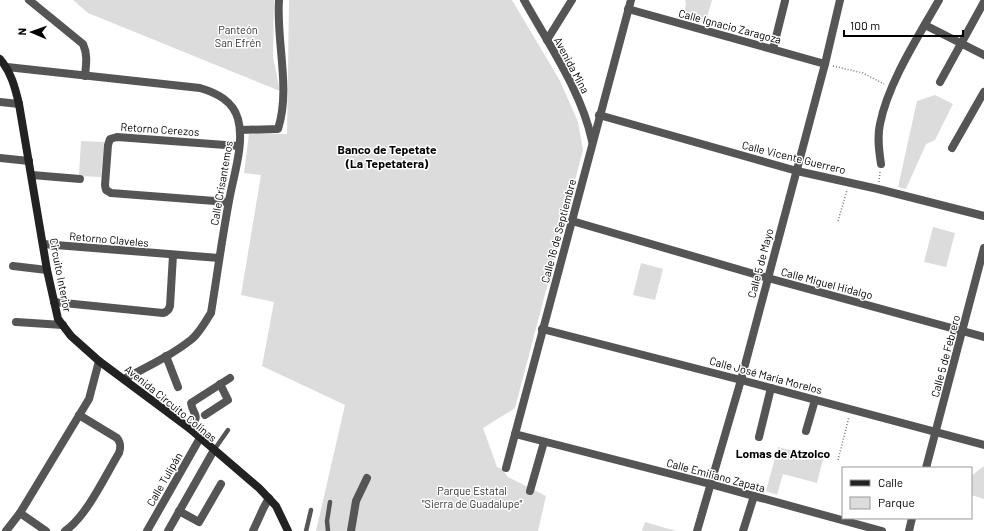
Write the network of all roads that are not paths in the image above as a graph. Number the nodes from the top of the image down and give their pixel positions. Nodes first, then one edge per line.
1 (29, 0) edge
2 (279, 0) edge
3 (524, 0) edge
4 (572, 0) edge
5 (630, 0) edge
6 (840, 0) edge
7 (939, 0) edge
8 (785, 1) dead end
9 (984, 2) edge
10 (628, 9) junction
11 (925, 25) junction
12 (547, 40) junction
13 (962, 44) junction
14 (773, 49) junction
15 (984, 55) edge
16 (0, 59) edge
17 (825, 64) junction
18 (7, 68) junction
19 (85, 76) junction
20 (940, 82) dead end
21 (984, 92) edge
22 (0, 102) edge
23 (19, 104) junction
24 (599, 115) junction
25 (240, 130) junction
26 (592, 144) junction
27 (239, 146) junction
28 (952, 148) dead end
29 (0, 158) edge
30 (29, 161) junction
31 (881, 164) road end
32 (797, 171) junction
33 (32, 175) junction
34 (80, 179) dead end
35 (228, 202) junction
36 (984, 216) edge
37 (572, 221) junction
38 (43, 244) junction
39 (984, 248) edge
40 (173, 255) junction
41 (219, 258) junction
42 (13, 266) dead end
43 (47, 270) junction
44 (768, 278) junction
45 (54, 302) junction
46 (16, 322) dead end
47 (63, 325) junction
48 (542, 329) junction
49 (963, 332) junction
50 (984, 337) edge
51 (166, 356) junction
52 (99, 362) junction
53 (230, 378) dead end
54 (124, 379) junction
55 (741, 380) junction
56 (220, 384) junction
57 (178, 387) dead end
58 (771, 388) junction
59 (815, 400) junction
60 (79, 415) junction
61 (205, 415) dead end
62 (189, 428) junction
63 (228, 430) dead end
64 (806, 431) dead end
65 (937, 432) junction
66 (515, 434) junction
67 (759, 437) dead end
68 (200, 438) junction
69 (544, 442) junction
70 (984, 445) edge
71 (214, 450) junction
72 (926, 467) edge
73 (506, 468) dead end
74 (367, 478) dead end
75 (221, 484) dead end
76 (710, 484) junction
77 (530, 491) dead end
78 (754, 496) junction
79 (269, 498) junction
80 (330, 502) dead end
81 (179, 510) junction
82 (311, 510) dead end
83 (20, 513) junction
84 (912, 519) edge
85 (6, 531) edge
86 (46, 531) edge
87 (65, 531) edge
88 (147, 531) edge
89 (168, 531) edge
90 (253, 531) edge
91 (288, 531) edge
92 (306, 531) edge
93 (328, 531) edge
94 (351, 531) edge
95 (697, 531) edge
96 (743, 531) edge
97 (882, 531) edge
98 (909, 531) edge

1 - 19 street
2 - 25 street
3 - 12 street, Avenida Mina
4 - 12 street
5 - 10 street, Calle 16 de Septiembre
6 - 17 street, Calle 5 de Mayo
7 - 11 street
8 - 14 street
9 - 13 street
10 - 14 street, Calle Ignacio Zaragoza
10 - 24 street, Calle 16 de Septiembre
11 - 13 street
11 - 31 street
12 - 26 street, Avenida Mina
13 - 15 street
13 - 20 street
14 - 17 street, Calle Ignacio Zaragoza
16 - 18 main road, Circuito Interior
17 - 32 street, Calle 5 de Mayo
18 - 19 street, Calle Crisantemos
18 - 23 main road, Circuito Interior
19 - 25 street, Calle Crisantemos
21 - 28 street
22 - 23 street
23 - 30 main road, Circuito Interior
24 - 26 street, Calle 16 de Septiembre
24 - 32 street, Calle Vicente Guerrero
25 - 27 street, Calle Crisantemos
26 - 37 street, Calle 16 de Septiembre
27 - 35 street, Calle Crisantemos
27 - 35 street, Retorno Cerezos
29 - 30 street
30 - 33 main road, Circuito Interior
32 - 36 street, Calle Vicente Guerrero
32 - 44 street, Calle 5 de Mayo
33 - 34 street
33 - 38 main road, Circuito Interior
35 - 41 street, Calle Crisantemos
37 - 44 street, Calle Miguel Hidalgo
37 - 48 street, Calle 16 de Septiembre
38 - 40 street, Retorno Claveles
38 - 43 main road, Circuito Interior
39 - 49 street, Calle 5 de Febrero
40 - 41 street, Retorno Claveles
40 - 45 street
41 - 51 street, Calle Crisantemos
42 - 43 street
43 - 45 main road, Circuito Interior
44 - 49 street, Calle Miguel Hidalgo
44 - 55 street, Calle 5 de Mayo
45 - 47 main road, Circuito Interior
46 - 47 street
47 - 52 main road, Circuito Interior
48 - 55 street, Calle José María Morelos
48 - 66 street, Calle 16 de Septiembre
49 - 50 street, Calle Miguel Hidalgo
49 - 65 street, Calle 5 de Febrero
51 - 54 street, Calle Crisantemos
51 - 57 street
52 - 54 main road, Avenida Circuito Colinas
52 - 60 street
53 - 56 street
54 - 62 main road, Avenida Circuito Colinas
55 - 58 street, Calle José María Morelos
55 - 76 street, Calle 5 de Mayo
56 - 61 street
56 - 62 street
58 - 59 street, Calle José María Morelos
58 - 67 street
59 - 64 street
59 - 65 street, Calle José María Morelos
60 - 83 street
60 - 87 street
62 - 68 main road, Avenida Circuito Colinas
63 - 71 lane
65 - 70 street, Calle José María Morelos
65 - 72 street, Calle 5 de Febrero
66 - 69 street, Calle Emiliano Zapata
66 - 73 street, Calle 16 de Septiembre
68 - 71 main road, Avenida Circuito Colinas
68 - 88 street, Calle Tulipán
69 - 76 street, Calle Emiliano Zapata
69 - 77 street
71 - 79 main road
71 - 81 street, Avenida Circuito Colinas
74 - 94 street
75 - 81 street
76 - 78 street, Calle Emiliano Zapata
76 - 95 street, Calle 5 de Mayo
78 - 96 street
78 - 97 street, Calle Emiliano Zapata
79 - 90 street
79 - 91 main road
80 - 93 lane
81 - 89 street, Avenida Circuito Colinas
82 - 92 lane
83 - 85 street
83 - 86 street
84 - 98 street

